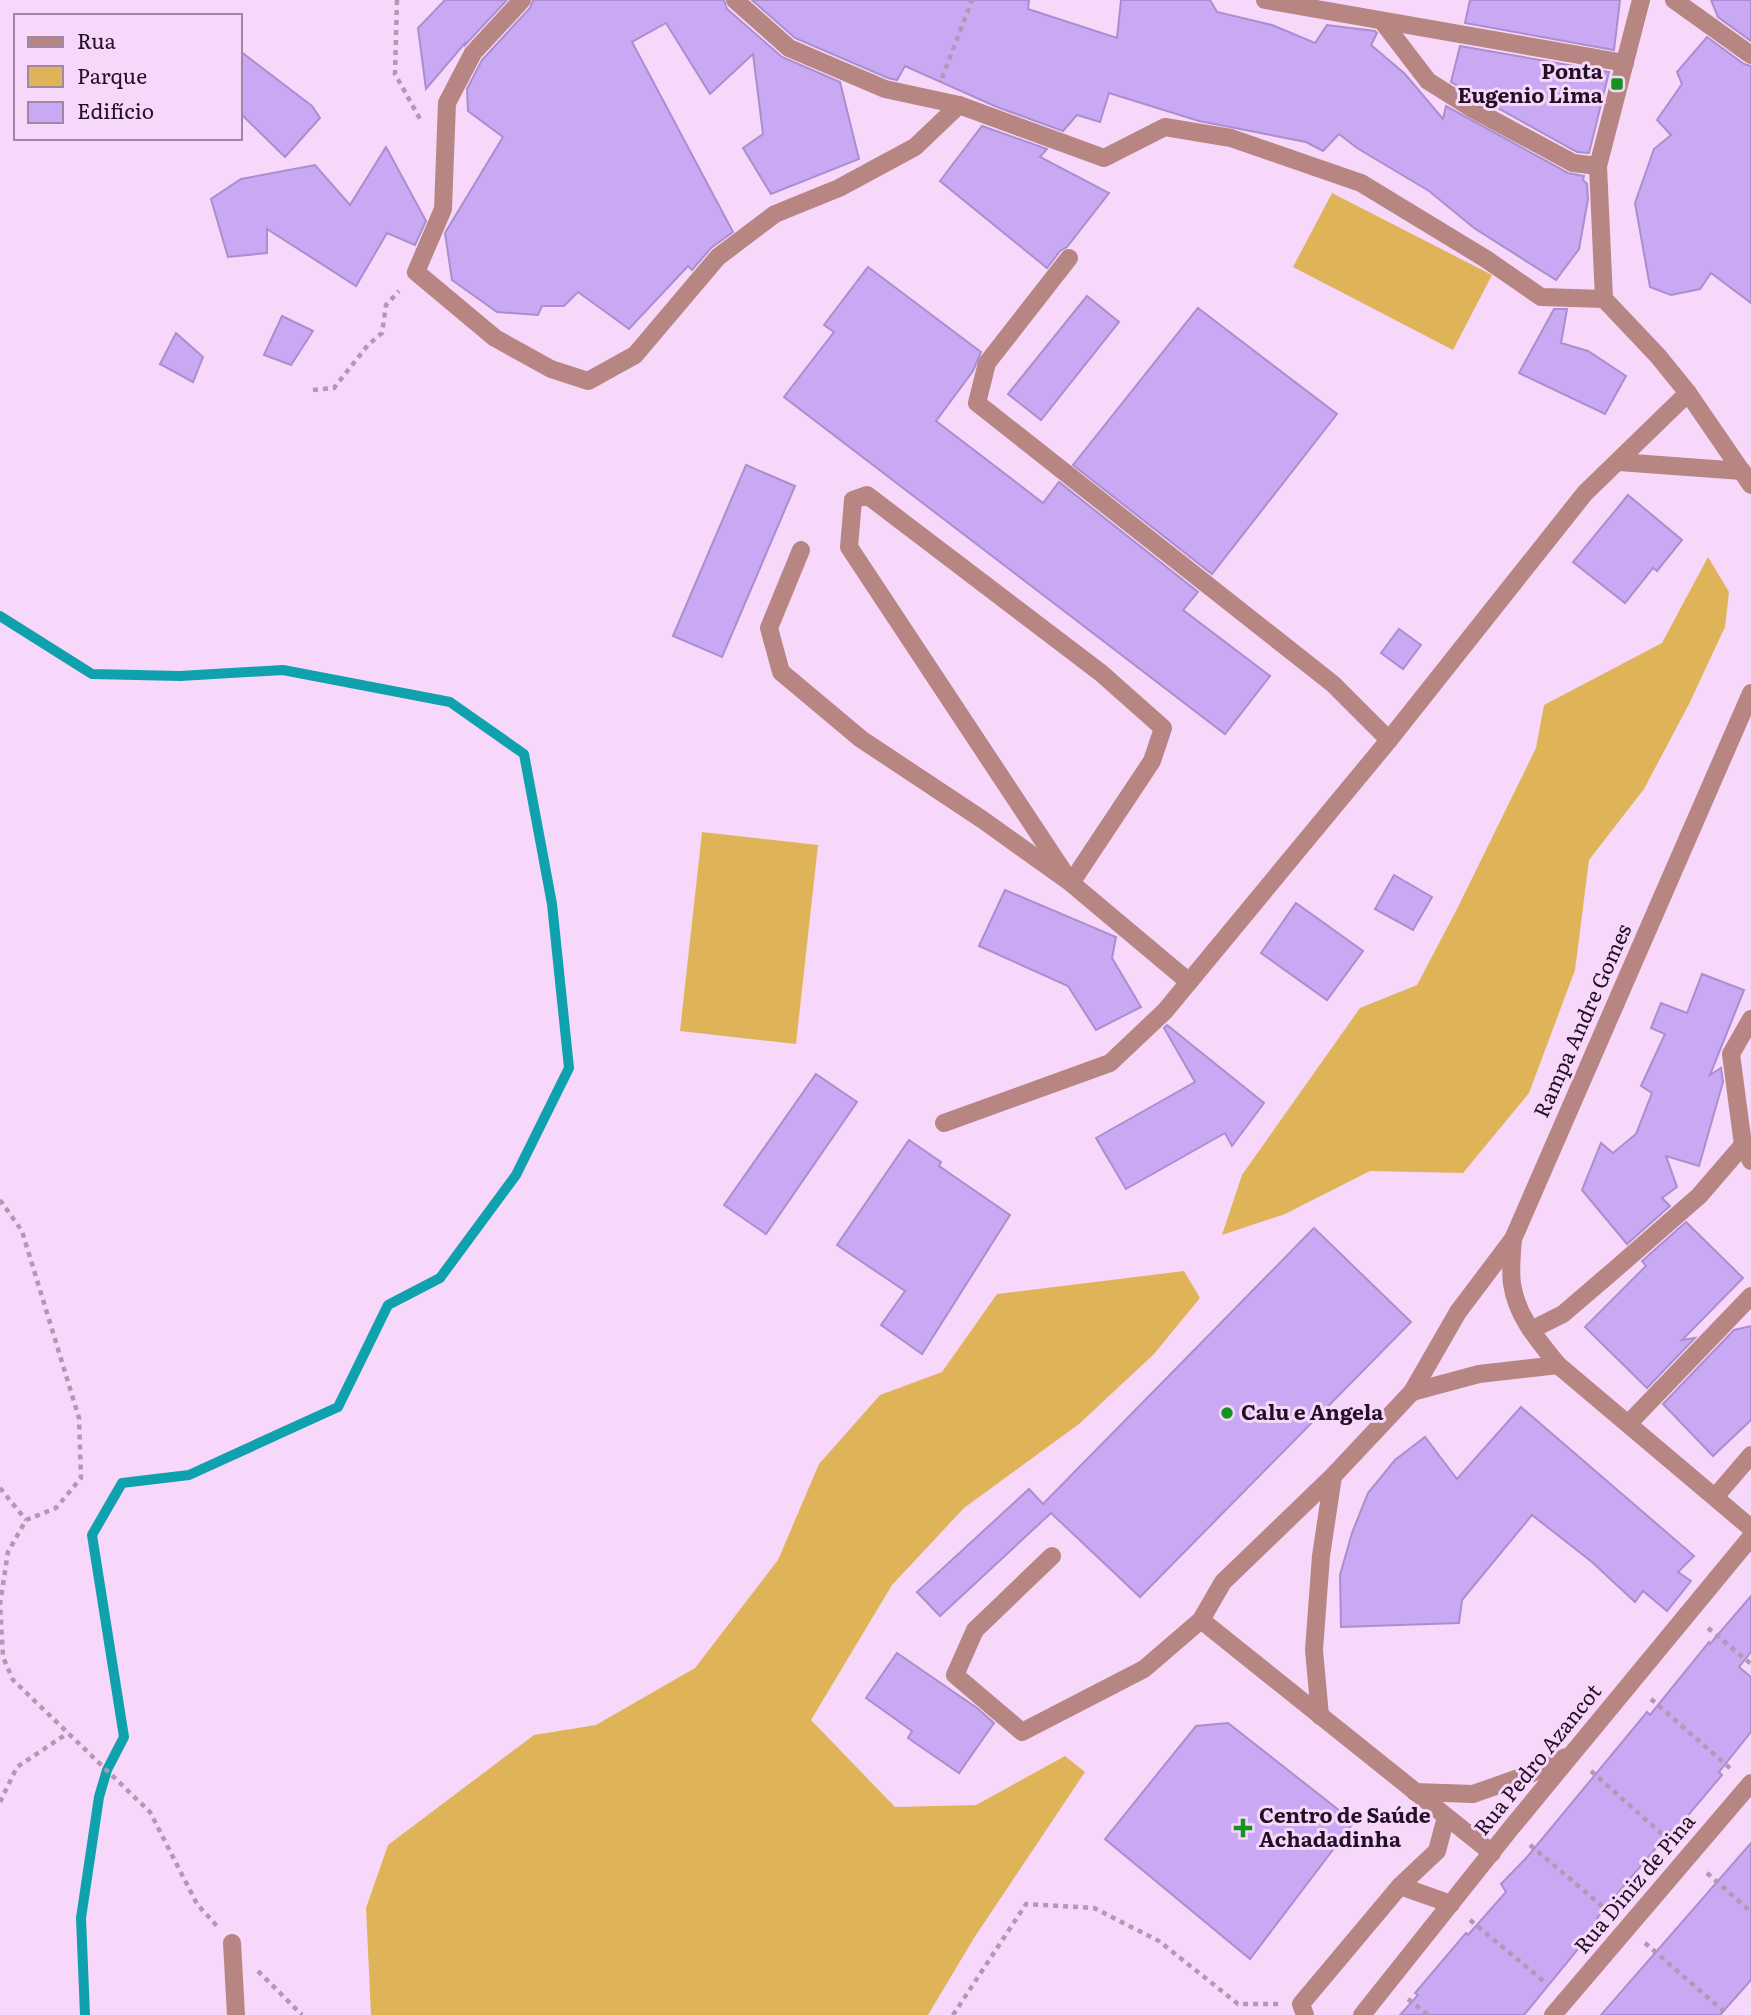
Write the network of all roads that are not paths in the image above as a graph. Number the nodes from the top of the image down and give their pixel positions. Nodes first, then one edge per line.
1 (522, 0) edge
2 (735, 0) edge
3 (1265, 0) edge
4 (1641, 0) edge
5 (1674, 0) edge
6 (1382, 21) junction
7 (1751, 55) edge
8 (1625, 63) junction
9 (959, 105) junction
10 (1598, 166) junction
11 (1069, 258) dead end
12 (1604, 299) junction
13 (1688, 393) junction
14 (1619, 462) junction
15 (1746, 478) edge
16 (801, 550) dead end
17 (1751, 693) edge
18 (1389, 740) junction
19 (1071, 883) junction
20 (1189, 982) junction
21 (1751, 1019) edge
22 (944, 1123) dead end
23 (1747, 1153) edge
24 (1513, 1239) junction
25 (1751, 1296) edge
26 (1531, 1330) junction
27 (1558, 1365) junction
28 (1412, 1392) junction
29 (1628, 1424) junction
30 (1751, 1455) edge
31 (1333, 1476) junction
32 (1715, 1497) junction
33 (1751, 1528) edge
34 (1751, 1536) edge
35 (1052, 1556) dead end
36 (1201, 1620) junction
37 (1320, 1716) junction
38 (1572, 1755) junction
39 (1750, 1784) edge
40 (1415, 1792) junction
41 (1446, 1817) junction
42 (1492, 1853) junction
43 (1400, 1886) junction
44 (1451, 1904) junction
45 (232, 1943) road end
46 (1303, 2010) edge
47 (236, 2015) edge
48 (1362, 2015) edge
49 (1553, 2015) edge

1 - 9 street
2 - 9 street
3 - 6 street
4 - 8 street
5 - 7 street
6 - 8 street
6 - 10 street
8 - 10 street
9 - 12 street
10 - 12 street
11 - 18 street
12 - 13 street
13 - 14 street
13 - 15 street
14 - 15 street
14 - 18 street
16 - 19 street
17 - 24 street, Rampa Andre Gomes
18 - 20 street
19 - 19 street
19 - 20 street
20 - 22 street
21 - 23 street
23 - 26 street
24 - 26 street, Rampa Andre Gomes
24 - 28 street
25 - 29 street
26 - 27 street, Rampa Andre Gomes
27 - 28 street
27 - 29 street, Rampa Andre Gomes
28 - 31 street
29 - 32 street, Rampa Andre Gomes
30 - 32 street
31 - 36 street
31 - 37 street
32 - 33 street, Rampa Andre Gomes
34 - 38 street, Rua Pedro Azancot
35 - 36 street
36 - 37 street
37 - 40 street
38 - 40 street
38 - 42 street, Rua Pedro Azancot
39 - 49 street, Rua Diniz de Pina
40 - 41 street
41 - 42 street
41 - 43 street
42 - 44 street, Rua Pedro Azancot
43 - 44 street
43 - 46 street
44 - 48 street, Rua Pedro Azancot
45 - 47 street

